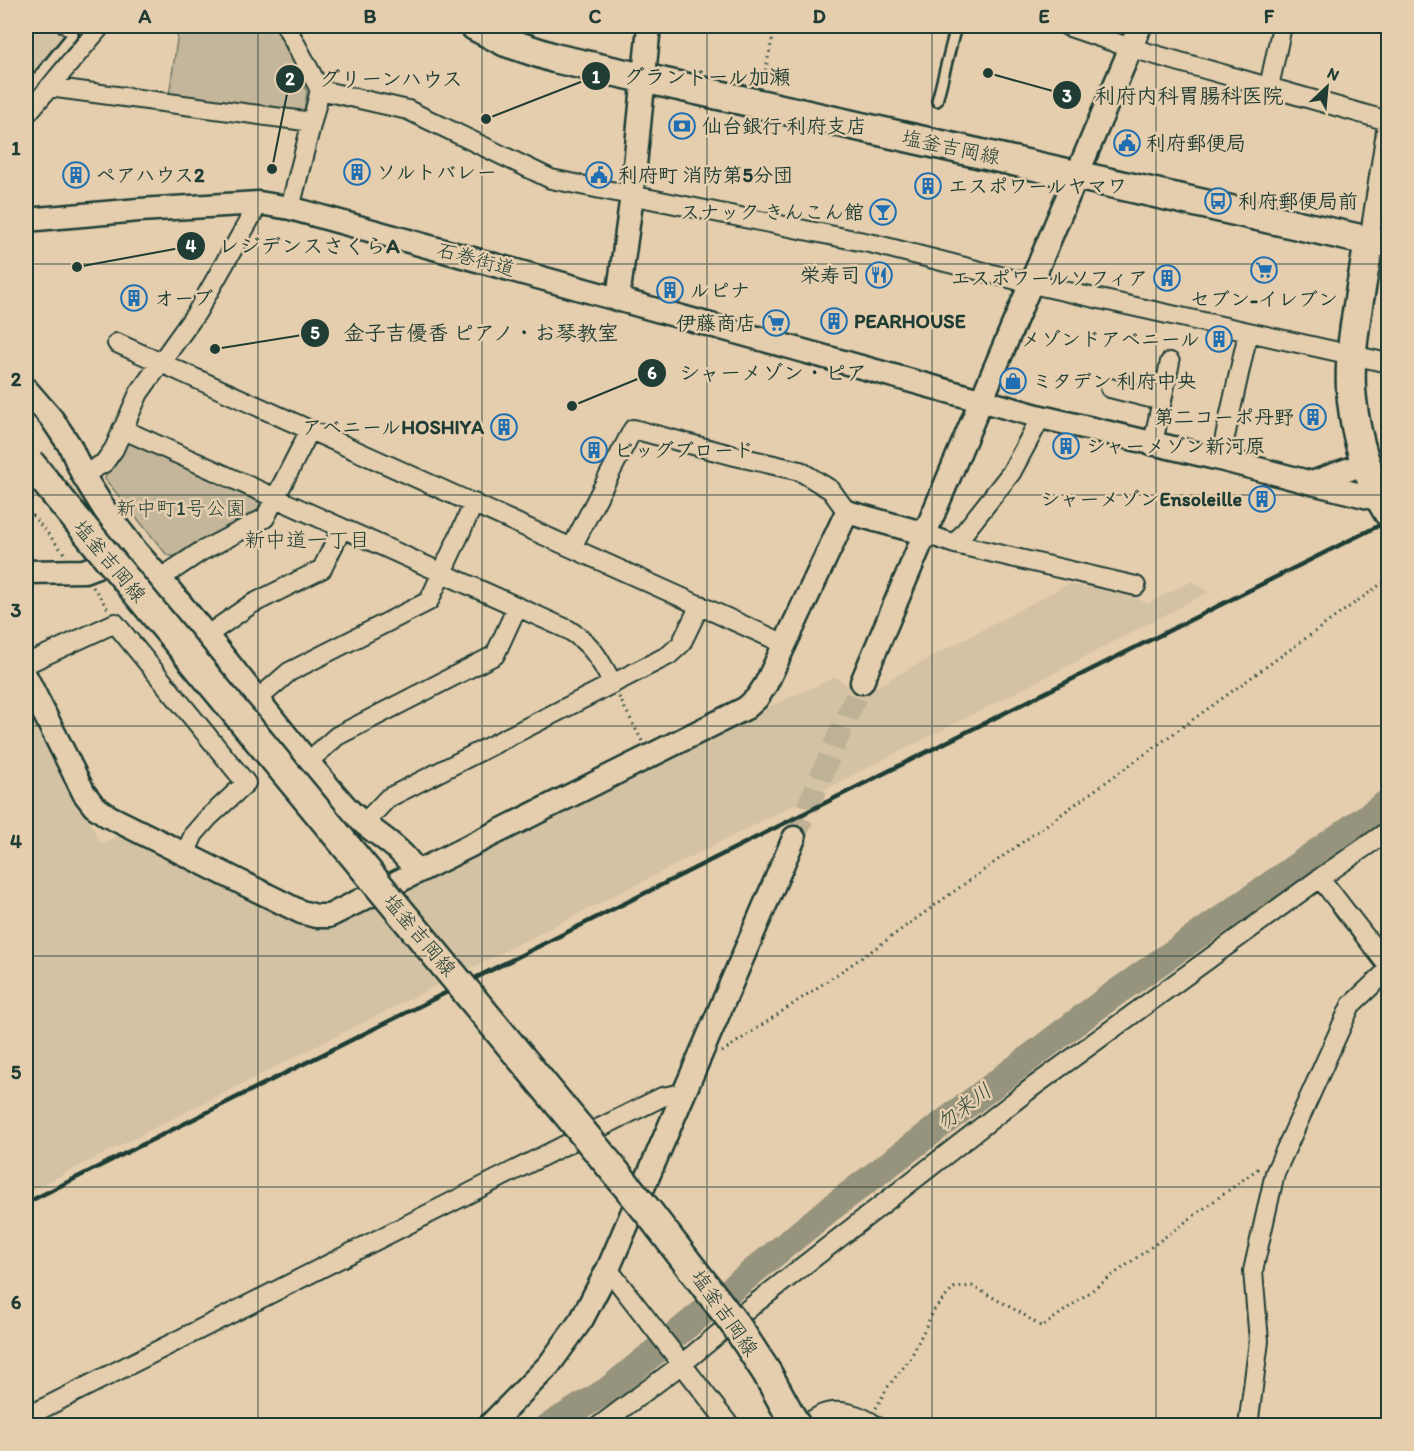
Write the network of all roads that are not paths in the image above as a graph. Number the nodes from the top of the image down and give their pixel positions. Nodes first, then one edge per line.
1 (62, 26) edge
2 (101, 26) edge
3 (286, 26) edge
4 (475, 26) edge
5 (648, 26) edge
6 (956, 26) edge
7 (1067, 26) edge
8 (1140, 26) edge
9 (1282, 26) edge
10 (1131, 48) junction
11 (644, 79) junction
12 (49, 87) junction
13 (1269, 87) junction
14 (320, 90) junction
15 (26, 92) edge
16 (937, 101) dead end
17 (26, 116) edge
18 (1388, 120) edge
19 (312, 122) junction
20 (1077, 176) junction
21 (632, 195) junction
22 (259, 203) junction
23 (290, 208) junction
24 (26, 220) edge
25 (1379, 243) edge
26 (1032, 284) junction
27 (618, 298) junction
28 (1248, 333) junction
29 (117, 344) dead end
30 (1352, 355) junction
31 (1170, 362) dead end
32 (161, 363) junction
33 (1389, 363) edge
34 (1110, 388) dead end
35 (26, 389) edge
36 (982, 400) junction
37 (1162, 401) junction
38 (1041, 417) junction
39 (122, 429) junction
40 (309, 430) junction
41 (1153, 443) junction
42 (1220, 459) junction
43 (27, 460) edge
44 (1366, 463) junction
45 (83, 475) junction
46 (1312, 483) junction
47 (275, 498) junction
48 (474, 503) junction
49 (1385, 506) edge
50 (847, 512) junction
51 (342, 528) junction
52 (926, 534) junction
53 (955, 544) junction
54 (572, 547) junction
55 (136, 551) junction
56 (26, 572) edge
57 (442, 573) junction
58 (161, 578) junction
59 (1136, 586) dead end
60 (700, 605) junction
61 (517, 607) junction
62 (206, 636) junction
63 (785, 644) junction
64 (26, 664) edge
65 (26, 677) edge
66 (862, 682) tunnel mouth
67 (613, 684) junction
68 (258, 699) junction
69 (309, 761) junction
70 (365, 822) junction
71 (1389, 831) edge
72 (794, 838) tunnel mouth
73 (185, 854) junction
74 (416, 872) junction
75 (1320, 878) junction
76 (1389, 968) edge
77 (683, 1093) junction
78 (608, 1269) junction
79 (681, 1361) junction
80 (26, 1417) edge
81 (873, 1423) edge
82 (489, 1425) edge
83 (599, 1425) edge
84 (730, 1425) edge
85 (796, 1425) edge
86 (804, 1425) edge
87 (1248, 1425) edge

1 - 15 lane
2 - 12 street
3 - 14 street
4 - 11 main road, 塩釜吉岡線
5 - 11 street
6 - 16 lane
7 - 10 street
8 - 10 street
9 - 13 street
10 - 13 street
10 - 20 street
11 - 20 main road, 塩釜吉岡線
11 - 21 street
12 - 17 street
12 - 19 street
13 - 18 street
14 - 19 street
14 - 21 street
18 - 25 street
19 - 23 street
20 - 25 main road, 塩釜吉岡線
20 - 26 street
21 - 26 street
21 - 27 street
22 - 23 street, 石巻街道
22 - 24 street, 石巻街道
22 - 32 street
23 - 27 street, 石巻街道
25 - 30 main road
26 - 28 street
26 - 36 street
27 - 36 street, 石巻街道
28 - 30 street
28 - 42 street
29 - 32 street
30 - 33 street
30 - 44 main road
31 - 37 street
32 - 39 street
32 - 40 street
34 - 37 street
35 - 45 street
36 - 38 street, 石巻街道
36 - 52 street
37 - 41 street
38 - 41 street, 石巻街道
38 - 53 street
39 - 45 street
39 - 47 street
40 - 47 street
40 - 48 street
41 - 42 street, 石巻街道
42 - 46 street, 石巻街道
43 - 85 main road, 塩釜吉岡線, bridge
44 - 46 street
44 - 49 main road
45 - 55 street
46 - 49 street, 石巻街道
47 - 51 street
47 - 58 street
48 - 54 street
48 - 57 street
50 - 52 street
50 - 54 street
50 - 63 street
51 - 57 street
51 - 62 street
52 - 53 street
52 - 66 street
53 - 59 street
54 - 60 street
55 - 56 street
55 - 58 street
57 - 61 street
57 - 68 street
58 - 62 street
60 - 63 street
60 - 67 street
61 - 67 street
61 - 69 street
62 - 68 street
63 - 74 street
64 - 73 street
65 - 73 street
67 - 70 street
68 - 69 street
69 - 70 street
70 - 74 street
71 - 75 street
72 - 77 street
73 - 74 street
75 - 76 street
75 - 79 street
76 - 87 street
77 - 78 street
77 - 80 street
78 - 79 street
78 - 82 street
79 - 83 street
79 - 84 street
81 - 86 street

